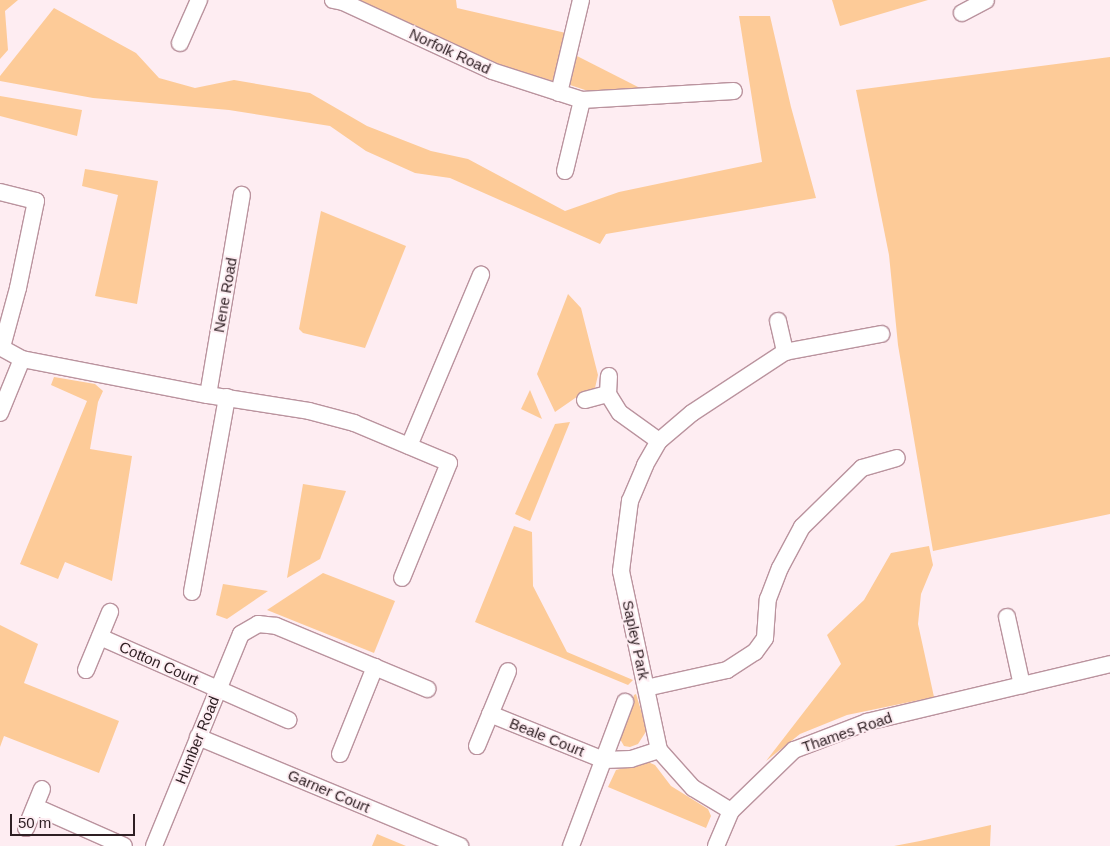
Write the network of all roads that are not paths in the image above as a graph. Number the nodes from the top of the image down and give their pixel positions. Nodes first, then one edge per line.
1 (199, 0) edge
2 (580, 0) edge
3 (986, 0) edge
4 (340, 1) edge
5 (962, 13) dead end
6 (180, 43) dead end
7 (734, 91) dead end
8 (560, 93) junction
9 (582, 100) junction
10 (565, 171) dead end
11 (0, 192) edge
12 (242, 195) dead end
13 (481, 275) dead end
14 (778, 321) dead end
15 (881, 334) dead end
16 (1, 347) edge
17 (785, 352) junction
18 (22, 359) junction
19 (609, 376) dead end
20 (608, 394) junction
21 (208, 395) junction
22 (227, 397) junction
23 (585, 400) dead end
24 (0, 413) edge
25 (659, 441) junction
26 (409, 446) junction
27 (897, 458) dead end
28 (402, 578) dead end
29 (192, 592) dead end
30 (110, 612) dead end
31 (1008, 617) dead end
32 (100, 637) junction
33 (1110, 664) edge
34 (375, 667) junction
35 (86, 670) dead end
36 (508, 671) dead end
37 (1022, 684) junction
38 (646, 688) junction
39 (427, 689) dead end
40 (218, 690) junction
41 (625, 702) dead end
42 (490, 714) junction
43 (288, 720) dead end
44 (198, 737) junction
45 (477, 746) dead end
46 (659, 750) junction
47 (340, 754) dead end
48 (604, 760) junction
49 (42, 789) dead end
50 (36, 807) junction
51 (731, 811) junction
52 (26, 828) dead end
53 (124, 846) edge
54 (154, 846) edge
55 (460, 846) edge
56 (571, 846) edge
57 (716, 846) edge

1 - 6 street
2 - 8 street
3 - 5 street
4 - 8 street, Norfolk Road
7 - 9 street, Norfolk Road
8 - 9 street, Norfolk Road
9 - 10 street
11 - 16 street
12 - 21 street, Nene Road
13 - 26 street
14 - 17 street
15 - 17 street, Sapley Park
16 - 18 street
17 - 25 street, Sapley Park
18 - 21 street
18 - 24 street
19 - 20 street
20 - 23 street
20 - 25 street
21 - 22 street
22 - 26 street
22 - 29 street
25 - 38 street, Sapley Park
26 - 28 street
27 - 38 street
30 - 32 street
31 - 37 street
32 - 35 street
32 - 40 street, Cotton Court
33 - 37 street, Thames Road
34 - 39 street
34 - 40 street, Humber Road
34 - 47 street
36 - 42 street, Beale Court
37 - 51 street, Thames Road
38 - 46 street, Sapley Park
40 - 43 street, Cotton Court
40 - 44 street, Humber Road
41 - 48 street, Beale Court
42 - 45 street, Beale Court
42 - 48 street, Beale Court
44 - 54 street, Humber Road
44 - 55 street, Garner Court
46 - 48 street, Beale Court
46 - 51 street, Sapley Park
48 - 56 street
49 - 50 street
50 - 52 street
50 - 53 street
51 - 57 street, Thames Road

